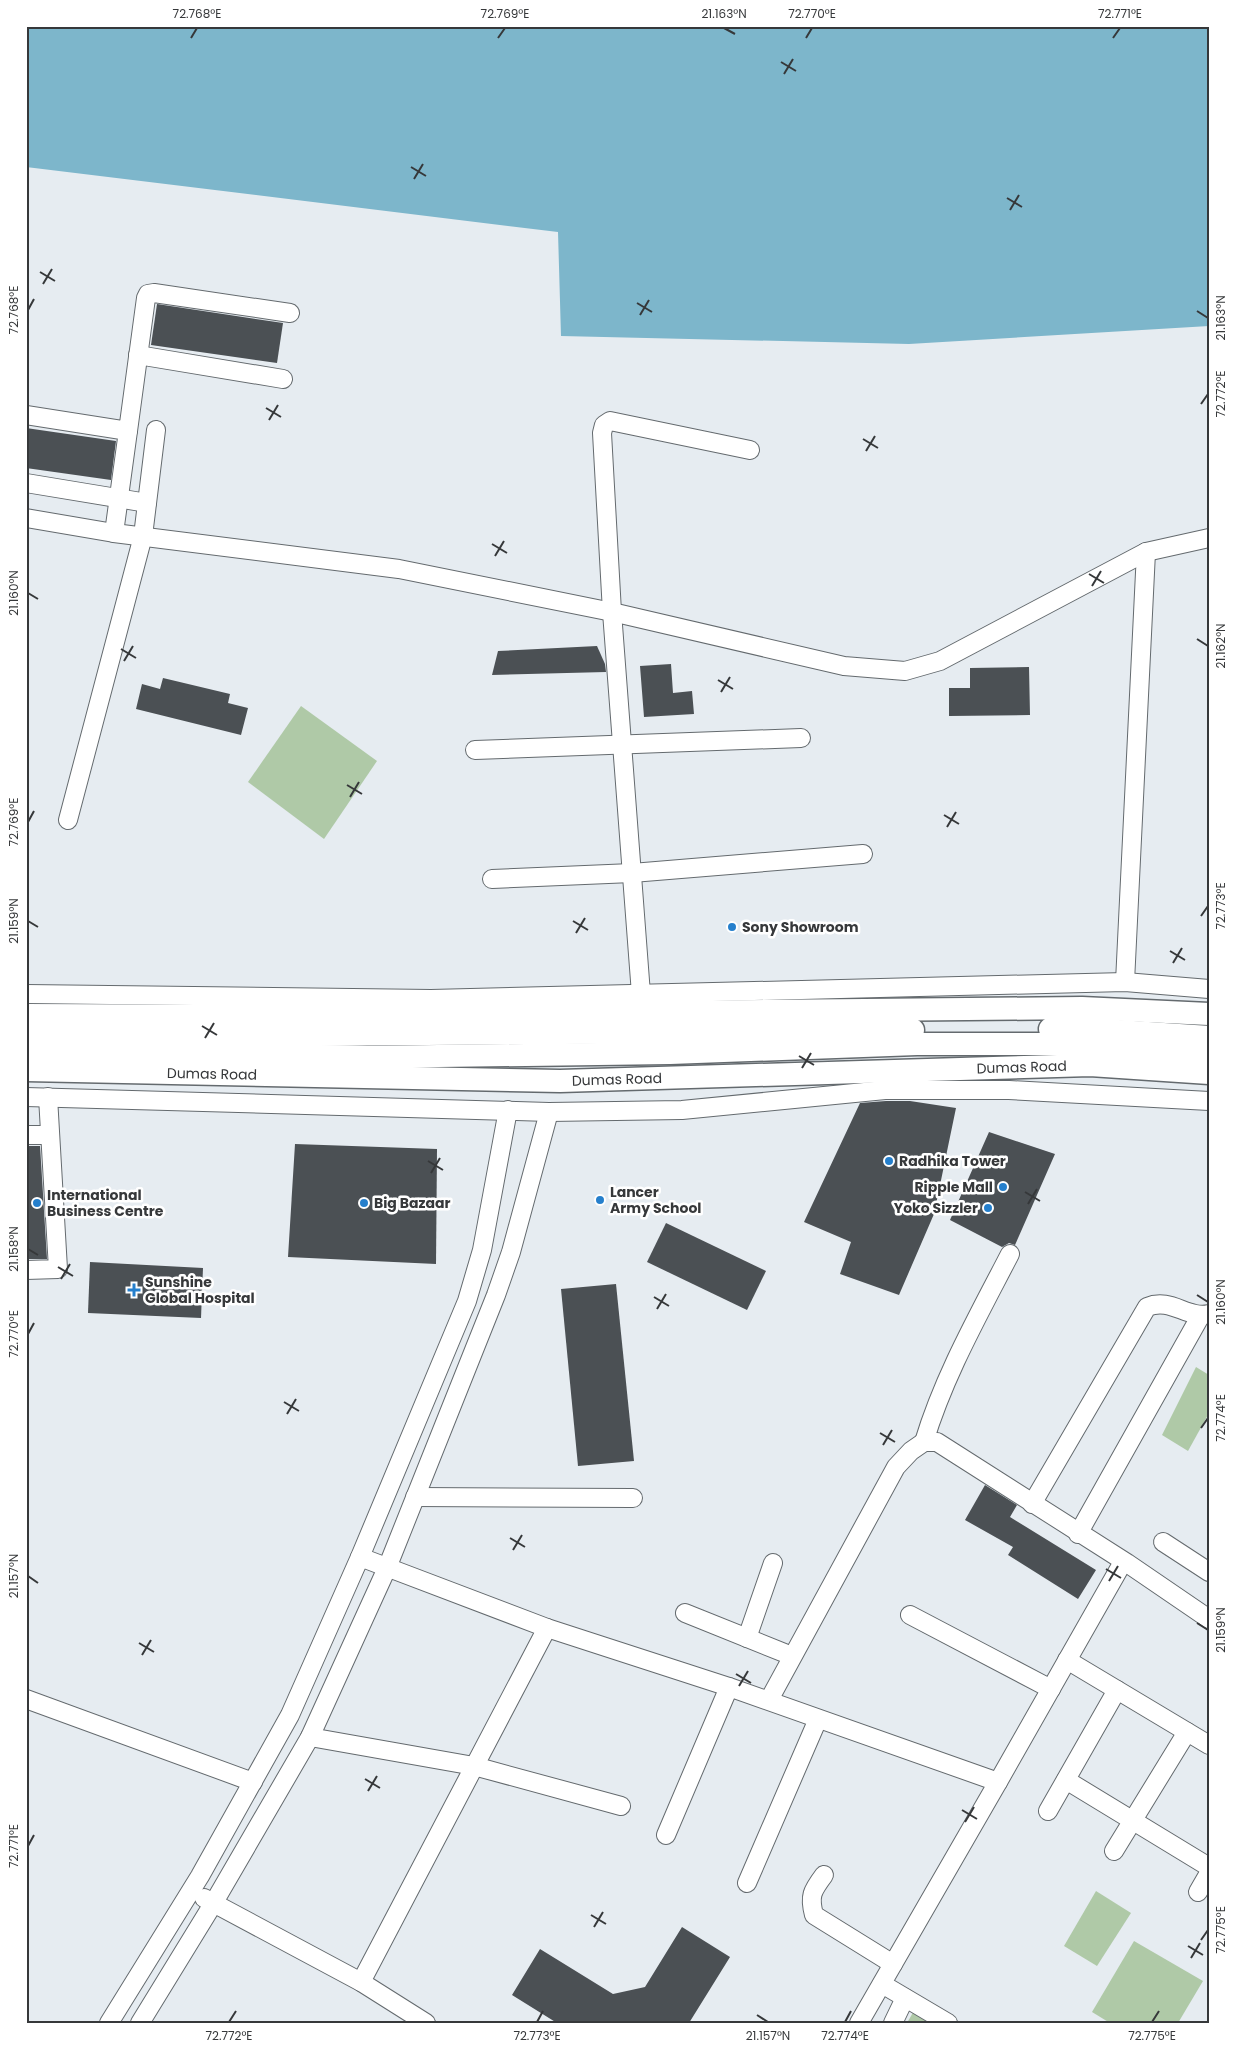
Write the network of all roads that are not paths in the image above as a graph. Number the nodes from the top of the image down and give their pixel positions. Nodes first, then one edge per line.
1 (290, 313) dead end
2 (138, 355) junction
3 (283, 379) dead end
4 (26, 415) edge
5 (156, 430) dead end
6 (128, 431) junction
7 (750, 450) dead end
8 (26, 483) edge
9 (114, 498) junction
10 (147, 503) junction
11 (26, 518) edge
12 (110, 532) junction
13 (143, 536) junction
14 (1209, 538) edge
15 (1146, 552) junction
16 (612, 612) junction
17 (802, 738) dead end
18 (622, 744) junction
19 (475, 750) dead end
20 (68, 820) dead end
21 (864, 854) dead end
22 (632, 873) junction
23 (492, 879) dead end
24 (1125, 982) junction
25 (1209, 988) edge
26 (26, 994) edge
27 (641, 994) junction
28 (1209, 1014) edge
29 (26, 1015) edge
30 (26, 1031) edge
31 (1209, 1037) edge
32 (26, 1050) edge
33 (1209, 1052) edge
34 (26, 1070) edge
35 (1209, 1073) edge
36 (26, 1097) edge
37 (48, 1097) junction
38 (1209, 1101) edge
39 (508, 1110) junction
40 (549, 1112) junction
41 (26, 1135) edge
42 (50, 1135) junction
43 (1010, 1254) dead end
44 (26, 1270) edge
45 (1205, 1314) edge
46 (924, 1442) junction
47 (415, 1498) junction
48 (633, 1498) dead end
49 (1032, 1504) junction
50 (1078, 1534) junction
51 (1163, 1542) dead end
52 (360, 1557) junction
53 (1123, 1562) junction
54 (774, 1563) dead end
55 (387, 1568) junction
56 (1209, 1572) edge
57 (685, 1613) dead end
58 (910, 1615) dead end
59 (1209, 1619) edge
60 (547, 1628) junction
61 (747, 1638) junction
62 (792, 1656) junction
63 (1067, 1660) junction
64 (729, 1687) junction
65 (1050, 1689) junction
66 (1118, 1690) junction
67 (26, 1699) edge
68 (769, 1700) junction
69 (818, 1719) junction
70 (1187, 1732) junction
71 (310, 1737) junction
72 (1209, 1745) edge
73 (474, 1766) junction
74 (1066, 1780) junction
75 (253, 1782) junction
76 (998, 1782) junction
77 (620, 1806) dead end
78 (1048, 1811) dead end
79 (1132, 1821) junction
80 (666, 1834) dead end
81 (1114, 1851) dead end
82 (1209, 1866) edge
83 (1209, 1872) edge
84 (824, 1875) dead end
85 (747, 1883) dead end
86 (191, 1890) junction
87 (1198, 1892) dead end
88 (213, 1904) junction
89 (893, 1964) junction
90 (361, 1982) junction
91 (882, 1984) junction
92 (905, 1998) junction
93 (109, 2023) edge
94 (140, 2023) edge
95 (426, 2023) edge
96 (859, 2023) edge
97 (893, 2023) edge
98 (948, 2023) edge

1 - 2 street
2 - 3 street
2 - 6 street
4 - 6 street
5 - 10 street
6 - 9 street
7 - 16 street
8 - 9 street
9 - 10 street
9 - 12 street
10 - 13 street
11 - 12 street
12 - 13 street
13 - 16 street
13 - 20 street
14 - 15 street
15 - 16 street
15 - 24 street
16 - 18 street
17 - 18 street
18 - 19 street
18 - 22 street
21 - 22 street
22 - 23 street
22 - 27 street
24 - 25 street
24 - 27 street
26 - 27 street
28 - 29 main road
30 - 31 main road
32 - 33 main road
34 - 35 main road, Dumas Road
36 - 37 street
37 - 39 street
37 - 42 street
38 - 40 street
39 - 40 street
39 - 52 street
40 - 47 street
41 - 42 street
42 - 44 street
43 - 46 street
45 - 49 street
45 - 50 street
46 - 49 street
46 - 62 street
47 - 48 street
47 - 55 street
49 - 50 street
50 - 53 street
51 - 56 street
52 - 55 street
52 - 75 street
53 - 59 street
53 - 63 street
54 - 61 street
55 - 60 street
55 - 71 street
57 - 61 street
58 - 65 street
60 - 64 street
60 - 73 street
61 - 62 street
62 - 68 street
63 - 65 street
63 - 66 street
64 - 68 street
64 - 80 street
65 - 76 street
66 - 70 street
66 - 74 street
67 - 75 street
68 - 69 street
69 - 76 street
69 - 85 street
70 - 72 street
70 - 79 street
71 - 73 street
71 - 88 street
73 - 77 street
73 - 90 street
74 - 78 street
74 - 79 street
75 - 86 street
76 - 89 street
79 - 81 street
79 - 82 street
83 - 87 street
84 - 89 street
86 - 88 street
86 - 93 street
88 - 90 street
88 - 94 street
89 - 91 street
90 - 95 street
91 - 92 street
91 - 96 street
92 - 97 street
92 - 98 street

